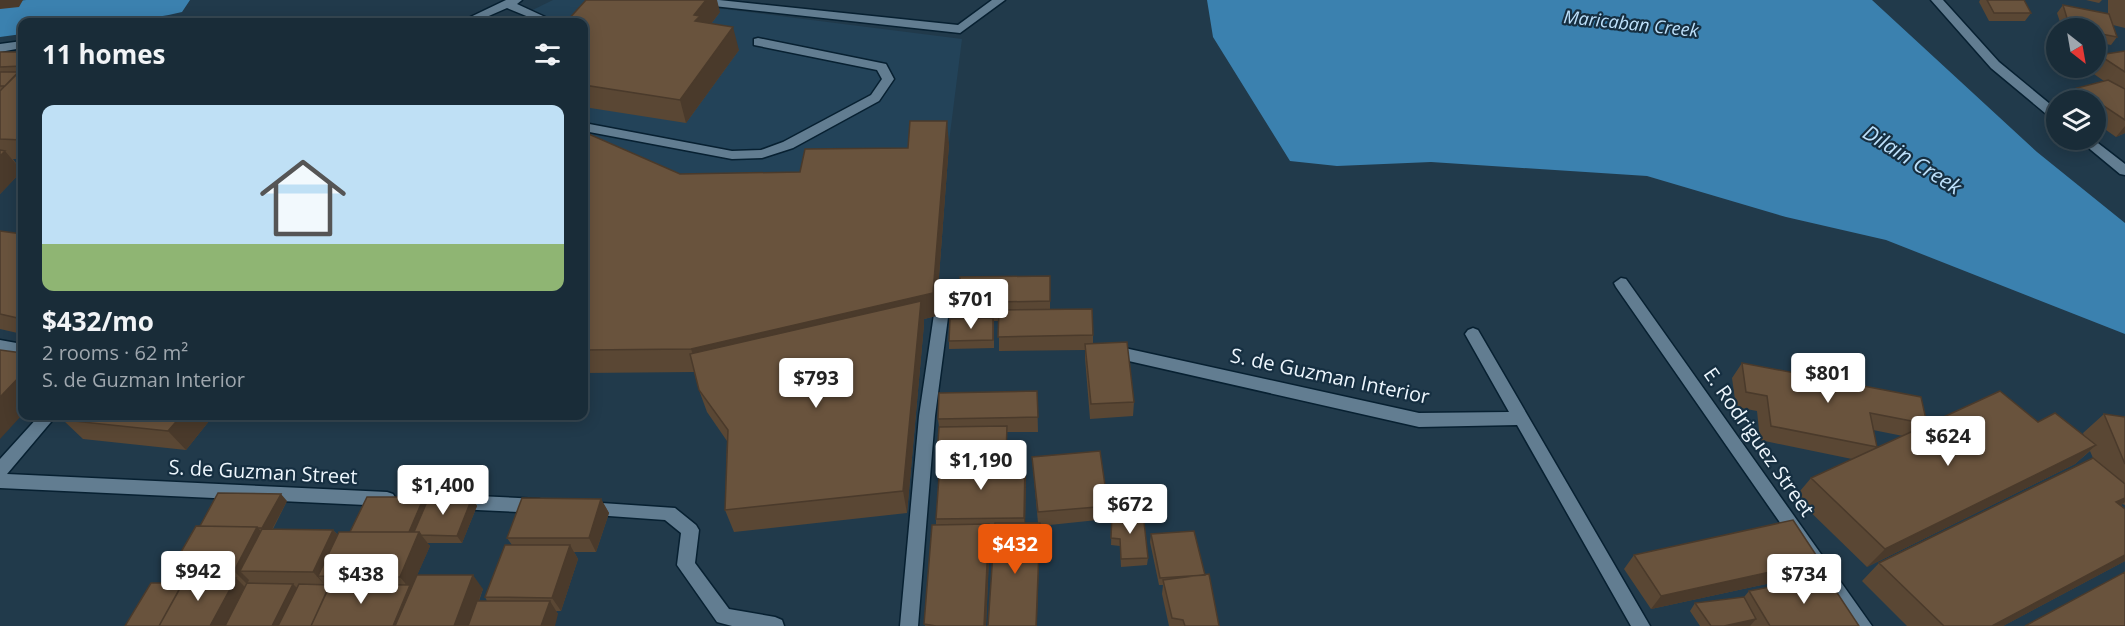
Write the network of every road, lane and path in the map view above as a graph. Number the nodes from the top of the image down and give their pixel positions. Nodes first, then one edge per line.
1 (686, 0) edge
2 (999, 0) edge
3 (1937, 0) edge
4 (512, 2) edge
5 (475, 18) edge
6 (542, 18) edge
7 (758, 42) dead end
8 (18, 46) edge
9 (0, 48) edge
10 (2046, 107) edge
11 (588, 128) edge
12 (2099, 150) edge
13 (2125, 171) edge
14 (1621, 283) dead end
15 (945, 287) dead end
16 (1473, 334) dead end
17 (0, 346) edge
18 (18, 349) edge
19 (1111, 351) edge
20 (1520, 418) junction
21 (45, 420) edge
22 (0, 471) edge
23 (0, 481) edge
24 (402, 500) edge
25 (438, 501) edge
26 (521, 505) junction
27 (513, 526) edge
28 (775, 626) edge
29 (909, 626) edge
30 (1641, 626) edge
31 (1863, 626) edge

1 - 2 street
3 - 10 street
4 - 5 street
4 - 6 street
7 - 11 street
8 - 9 street
12 - 13 street
14 - 31 street, E. Rodriguez Street
15 - 29 street
16 - 20 street
17 - 18 street
19 - 20 street, S. de Guzman Interior
20 - 30 street
21 - 22 street
23 - 24 street, S. de Guzman Street
25 - 26 street
26 - 27 street
26 - 28 street

